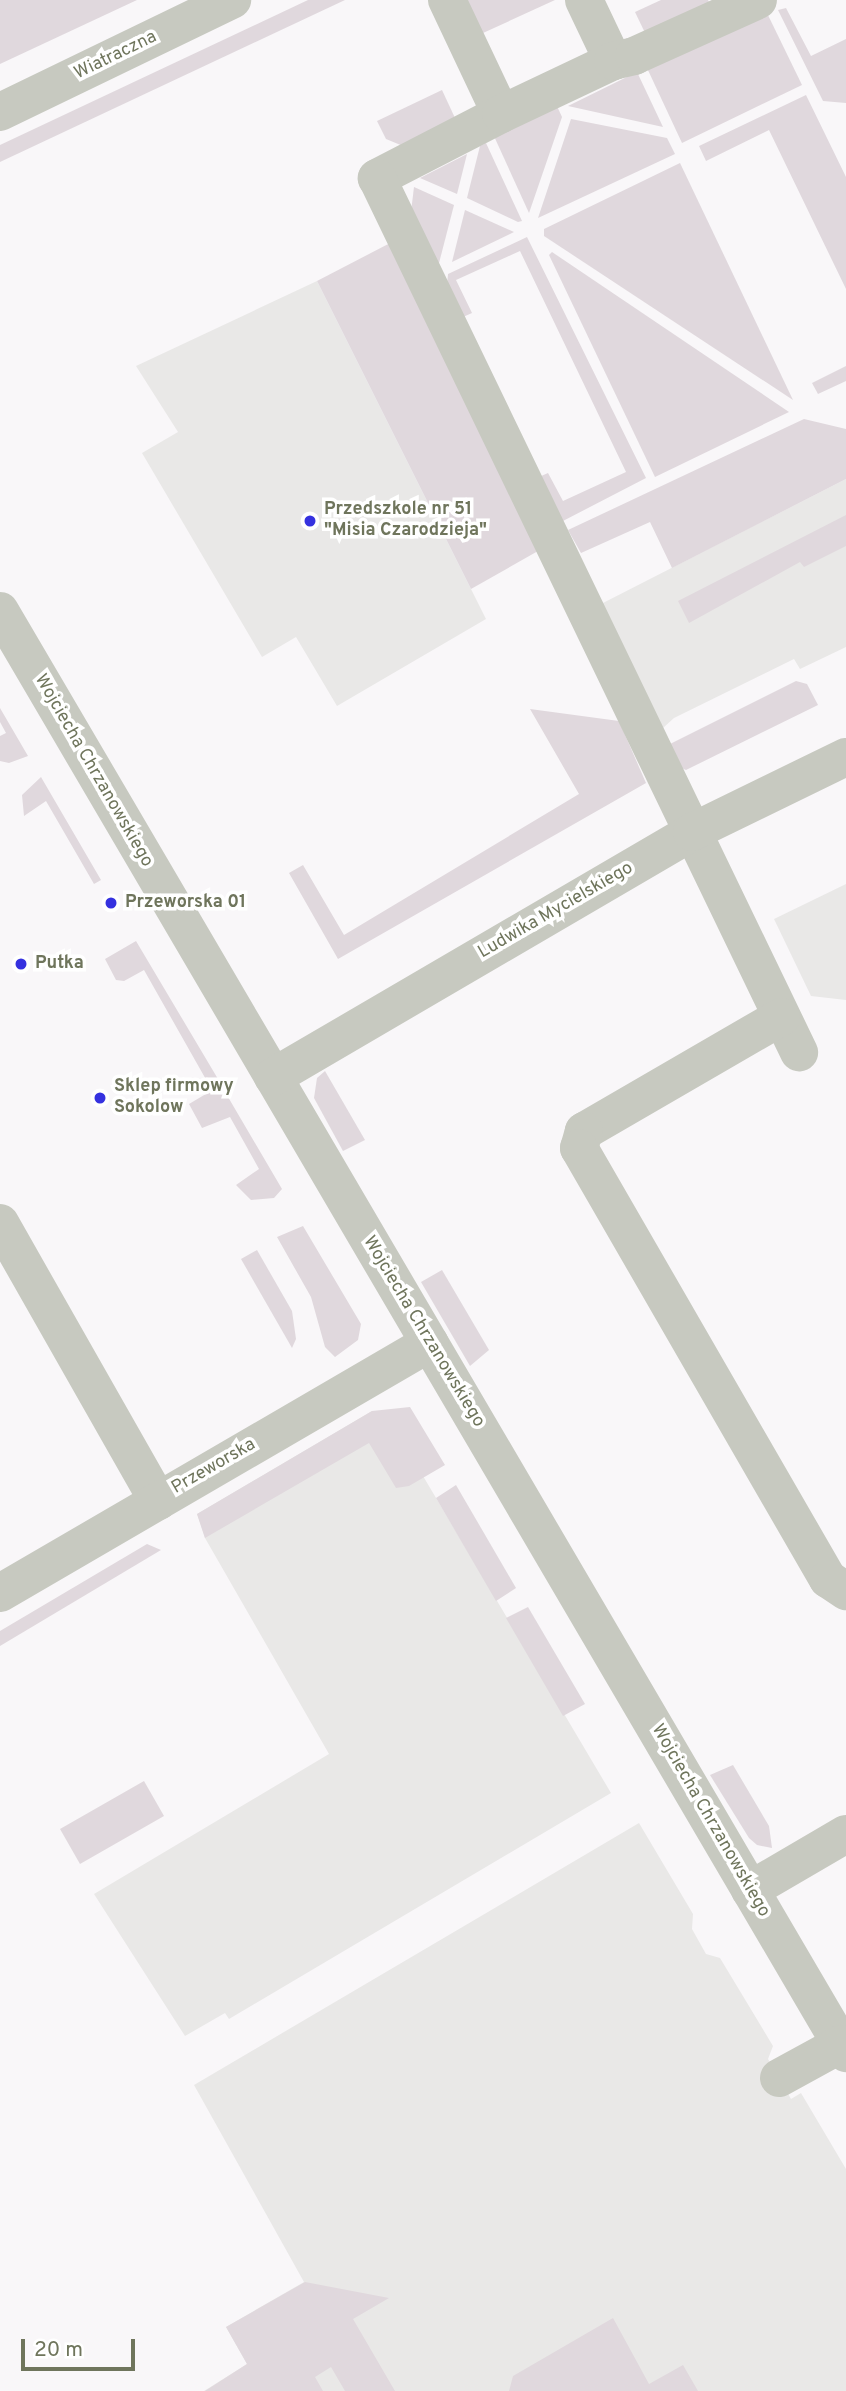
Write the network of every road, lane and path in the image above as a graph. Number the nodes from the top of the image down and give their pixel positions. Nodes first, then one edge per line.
1 (232, 0) edge
2 (447, 0) edge
3 (584, 0) edge
4 (758, 0) edge
5 (613, 61) junction
6 (0, 112) edge
7 (501, 114) junction
8 (0, 611) edge
9 (846, 757) edge
10 (692, 832) junction
11 (781, 1017) junction
12 (799, 1052) dead end
13 (273, 1077) junction
14 (0, 1223) edge
15 (429, 1343) junction
16 (158, 1501) junction
17 (846, 1591) edge
18 (0, 1593) edge
19 (846, 1834) edge
20 (750, 1890) junction
21 (843, 2049) edge
22 (779, 2078) dead end

1 - 6 street, Wiatraczna
2 - 7 street
3 - 5 street
4 - 5 street
5 - 7 street
7 - 10 street
8 - 13 street, Wojciecha Chrzanowskiego
9 - 10 street, Ludwika Mycielskiego
10 - 11 street
10 - 13 street, Ludwika Mycielskiego
11 - 12 street
11 - 17 street
13 - 15 street, Wojciecha Chrzanowskiego
14 - 16 street
15 - 16 street, Przeworska
15 - 20 street, Wojciecha Chrzanowskiego
16 - 18 street, Przeworska
19 - 20 street
20 - 21 street, Wojciecha Chrzanowskiego
21 - 22 street

